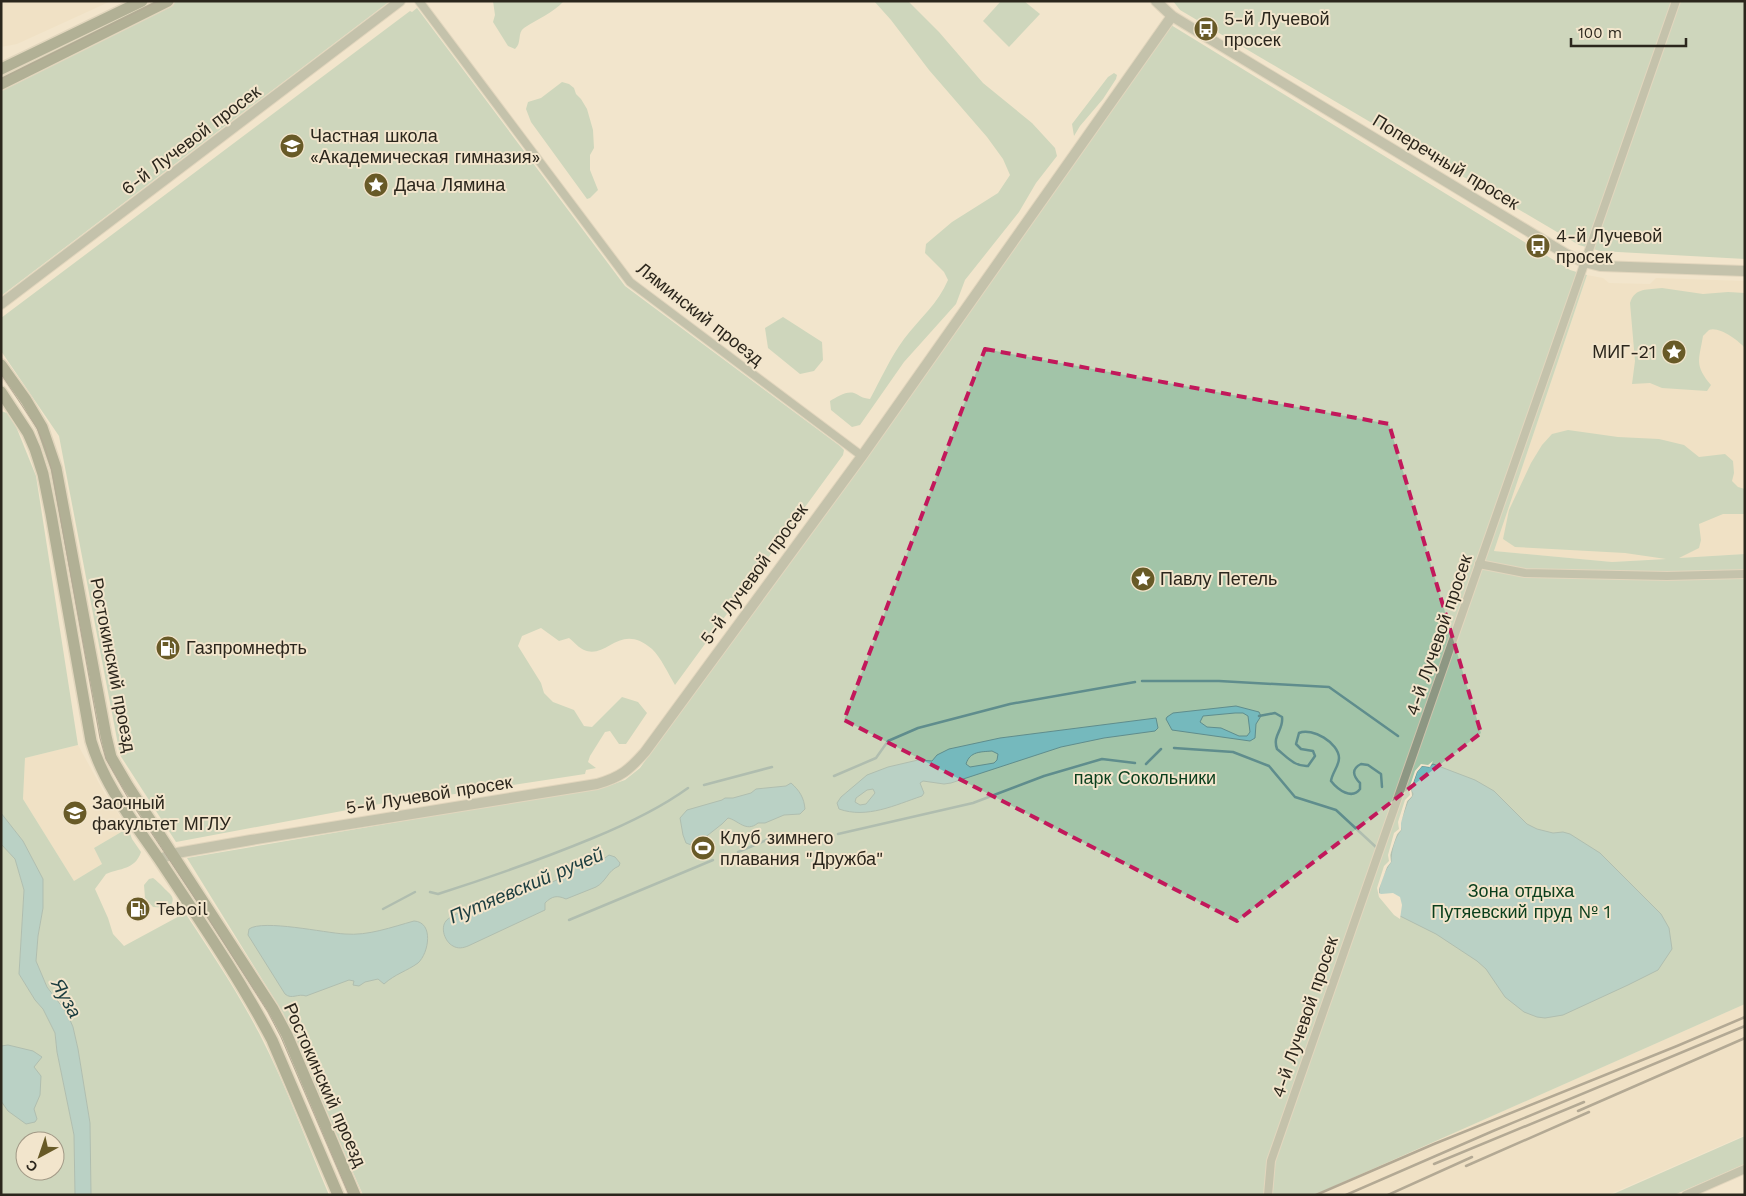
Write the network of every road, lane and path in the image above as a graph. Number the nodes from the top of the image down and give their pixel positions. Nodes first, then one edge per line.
1 (142, 1) edge
2 (400, 1) edge
3 (419, 1) edge
4 (1156, 1) edge
5 (1676, 1) edge
6 (162, 3) edge
7 (1172, 16) junction
8 (1, 69) edge
9 (1, 84) edge
10 (1584, 262) junction
11 (1745, 271) edge
12 (1, 304) edge
13 (1, 365) edge
14 (1, 392) edge
15 (1, 406) edge
16 (17, 414) junction
17 (862, 456) junction
18 (1479, 564) junction
19 (1745, 574) edge
20 (173, 854) junction
21 (159, 859) junction
22 (1745, 1169) edge
23 (338, 1195) edge
24 (355, 1195) edge
25 (1268, 1195) edge
26 (1686, 1195) edge

1 - 8 main road
2 - 12 street, 6-й Лучевой просек
3 - 17 street, Ляминский проезд
4 - 7 street, Поперечный просек
5 - 10 street, 4-й Лучевой просек
6 - 9 main road
7 - 10 street, Поперечный просек
7 - 17 street, 5-й Лучевой просек
10 - 11 street, Поперечный просек
10 - 18 street, 4-й Лучевой просек
13 - 20 main road, Ростокинский проезд
14 - 16 main road, Ростокинский проезд
15 - 16 main road
16 - 21 main road, Ростокинский проезд
17 - 20 street, 5-й Лучевой просек
18 - 19 street
18 - 25 street, 4-й Лучевой просек
20 - 21 street, 5-й Лучевой просек
20 - 24 main road, Ростокинский проезд
21 - 23 main road, Ростокинский проезд
22 - 26 street

